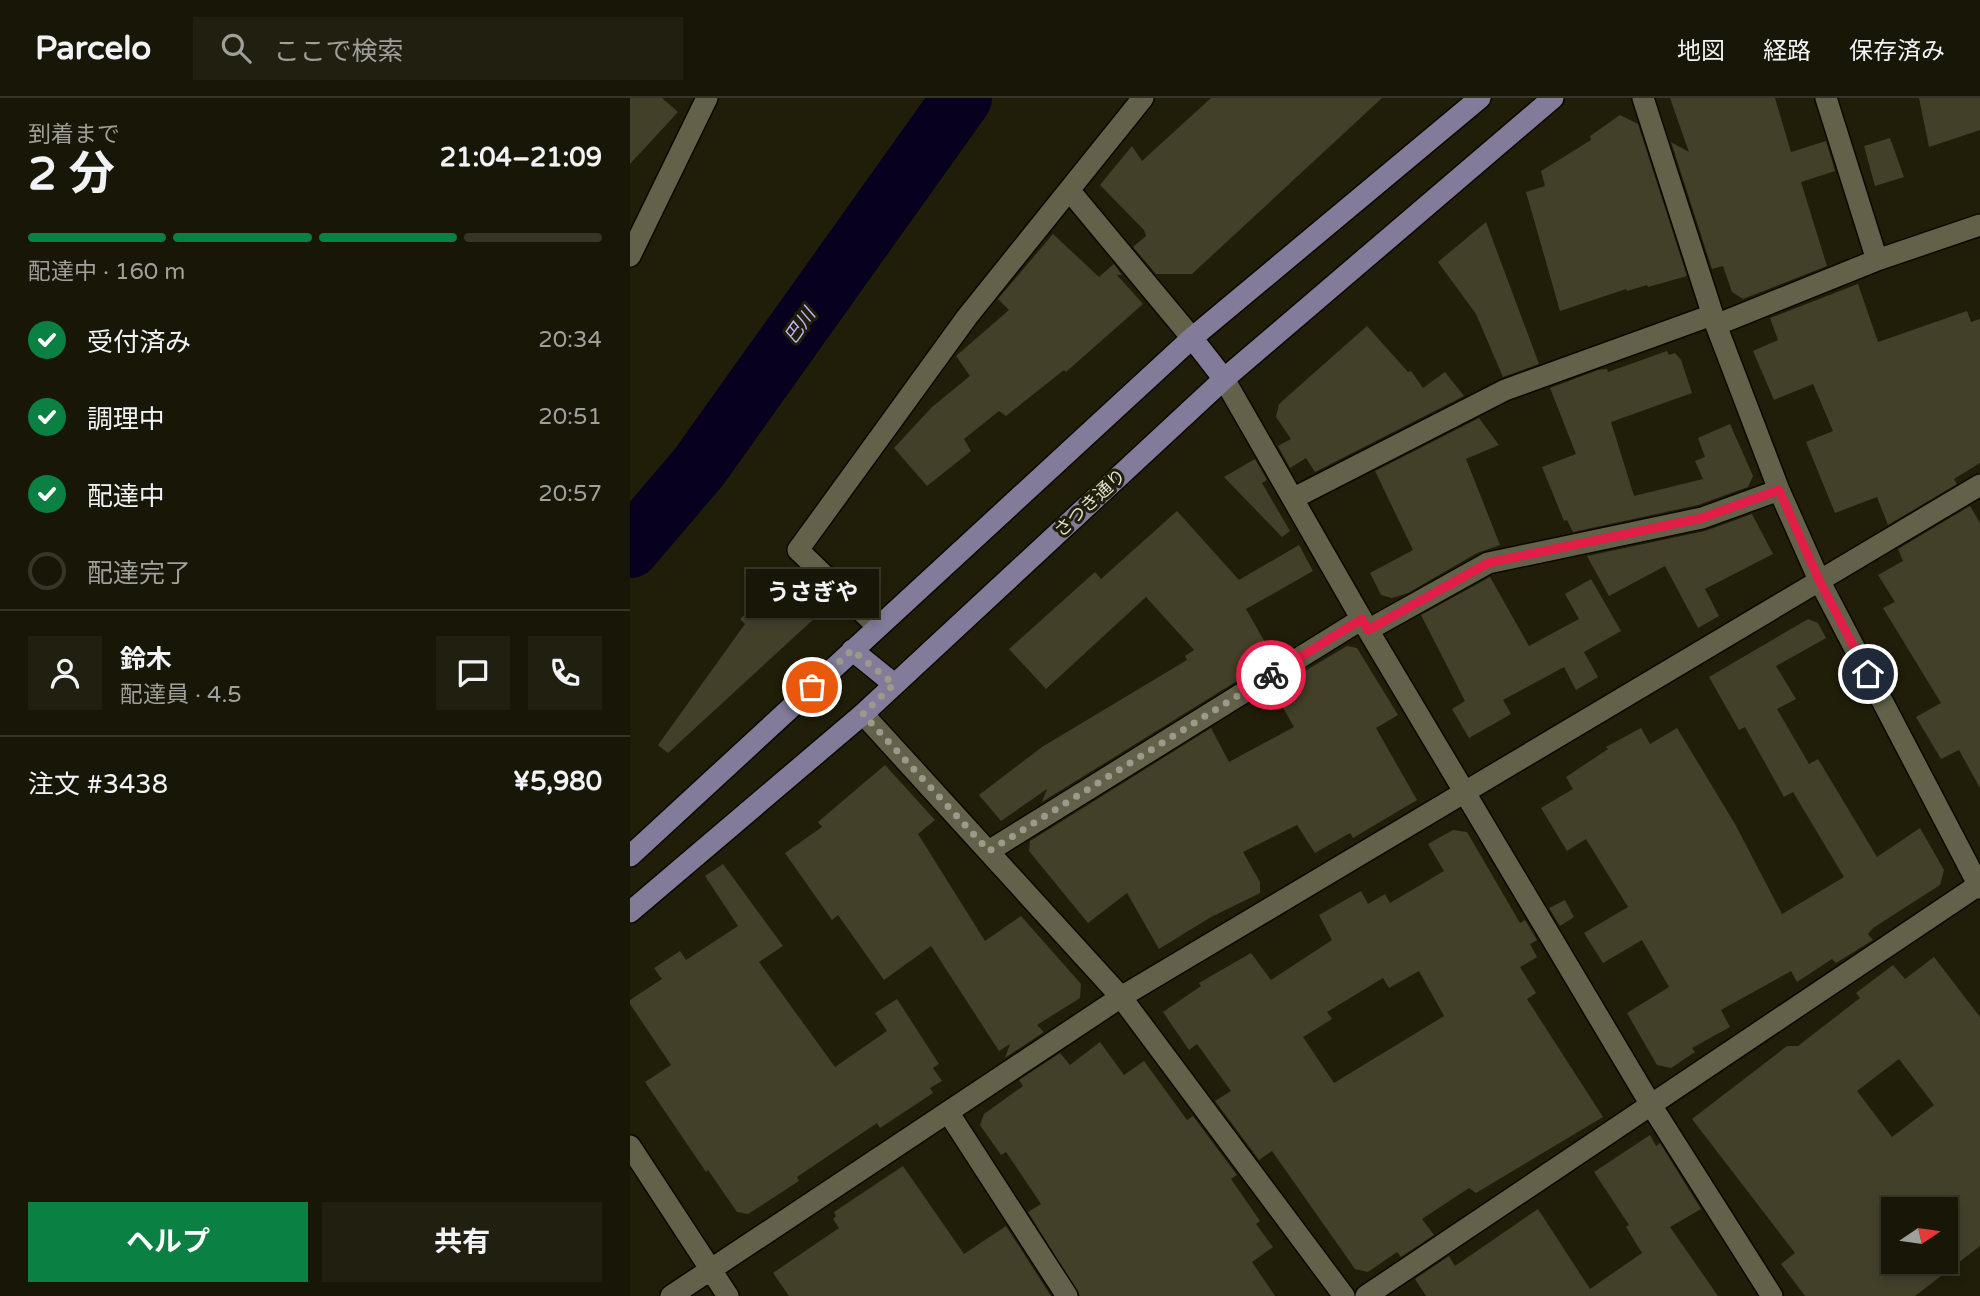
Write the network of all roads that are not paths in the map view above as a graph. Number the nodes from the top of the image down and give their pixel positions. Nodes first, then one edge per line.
1 (707, 98) edge
2 (1143, 98) edge
3 (1480, 98) edge
4 (1553, 98) edge
5 (1643, 98) edge
6 (1826, 98) edge
7 (1069, 190) junction
8 (1980, 225) edge
9 (630, 256) edge
10 (1877, 260) junction
11 (1714, 320) junction
12 (1192, 338) junction
13 (1224, 379) junction
14 (1980, 485) edge
15 (1779, 490) junction
16 (1294, 498) junction
17 (1819, 580) junction
18 (1365, 625) junction
19 (877, 626) junction
20 (852, 650) junction
21 (894, 684) junction
22 (863, 714) junction
23 (1465, 794) junction
24 (989, 851) junction
25 (630, 856) edge
26 (1979, 886) edge
27 (630, 912) edge
28 (1121, 997) junction
29 (1651, 1105) junction
30 (948, 1112) junction
31 (630, 1146) edge
32 (711, 1270) junction
33 (671, 1296) edge
34 (728, 1296) edge
35 (1067, 1296) edge
36 (1343, 1296) edge
37 (1366, 1296) edge
38 (1772, 1296) edge

1 - 9 street
2 - 7 street
3 - 12 main road
4 - 13 main road, さつき通り
5 - 11 street
6 - 10 street
7 - 12 street
7 - 19 street
8 - 10 street
10 - 11 street
11 - 15 street
11 - 16 street
12 - 13 main road
12 - 19 main road
13 - 16 street
13 - 21 main road, さつき通り
14 - 17 street
15 - 17 street
15 - 18 street
16 - 18 street
17 - 23 street
17 - 26 street
18 - 23 street
18 - 24 street
19 - 20 main road
20 - 21 main road
20 - 25 main road
21 - 22 main road, さつき通り
22 - 24 street
22 - 27 main road, さつき通り
23 - 28 street
23 - 29 street
24 - 28 street
26 - 29 street
28 - 30 street
28 - 36 street
29 - 37 street
29 - 38 street
30 - 32 street
30 - 35 street
31 - 32 street
32 - 33 street
32 - 34 street

